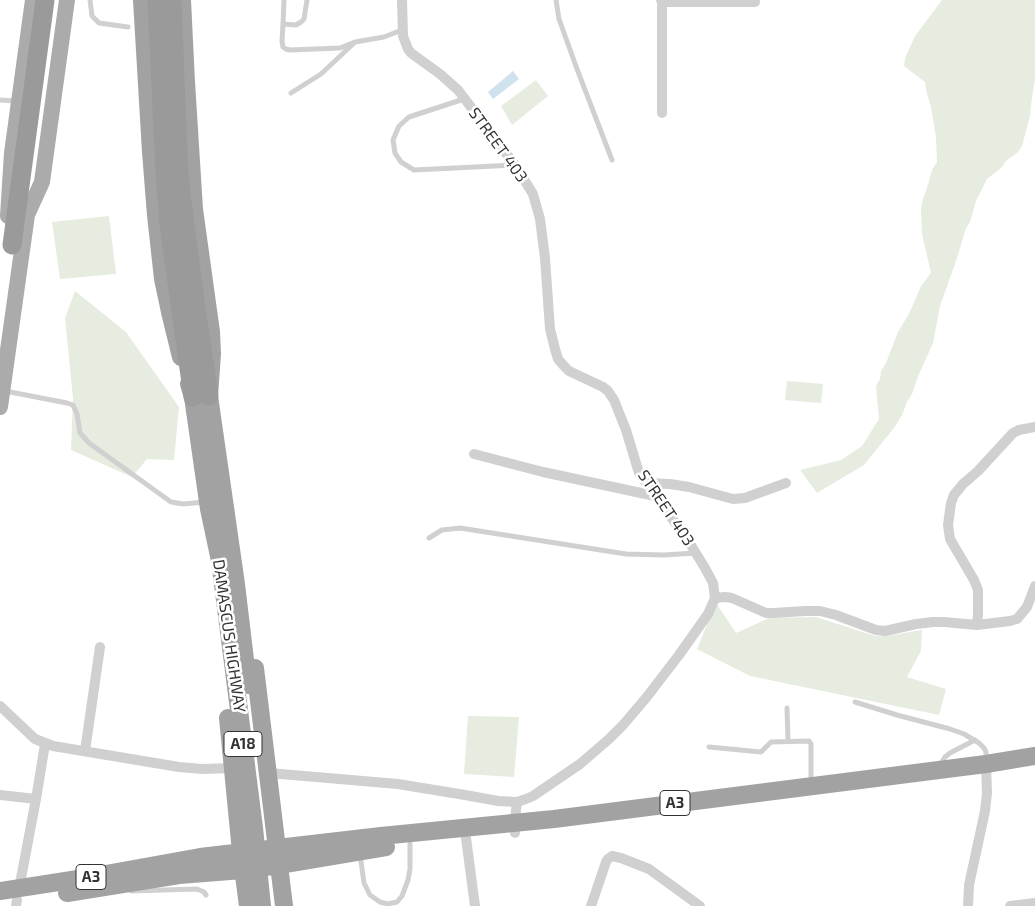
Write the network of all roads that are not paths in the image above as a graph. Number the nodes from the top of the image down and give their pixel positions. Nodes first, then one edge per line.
1 (33, 0) edge
2 (45, 0) edge
3 (56, 0) edge
4 (67, 0) edge
5 (90, 0) edge
6 (142, 0) edge
7 (157, 0) edge
8 (172, 0) edge
9 (182, 0) edge
10 (284, 0) edge
11 (307, 0) edge
12 (402, 0) edge
13 (556, 0) edge
14 (661, 1) edge
15 (755, 2) dead end
16 (283, 24) junction
17 (128, 27) dead end
18 (402, 30) junction
19 (355, 42) junction
20 (291, 94) dead end
21 (464, 99) junction
22 (0, 100) edge
23 (19, 101) junction
24 (662, 114) dead end
25 (612, 160) dead end
26 (515, 165) junction
27 (27, 215) junction
28 (12, 245) junction
29 (0, 332) edge
30 (2, 390) junction
31 (201, 397) junction
32 (0, 407) edge
33 (1035, 427) edge
34 (474, 454) dead end
35 (646, 483) junction
36 (786, 484) dead end
37 (222, 490) junction
38 (655, 496) junction
39 (208, 505) junction
40 (428, 538) dead end
41 (696, 553) junction
42 (229, 583) junction
43 (1035, 587) edge
44 (715, 598) junction
45 (977, 625) junction
46 (100, 647) dead end
47 (855, 702) dead end
48 (0, 706) edge
49 (787, 708) dead end
50 (975, 740) junction
51 (788, 741) junction
52 (45, 744) junction
53 (709, 748) dead end
54 (84, 751) junction
55 (1035, 756) edge
56 (1035, 766) edge
57 (233, 768) junction
58 (986, 768) junction
59 (937, 770) junction
60 (269, 773) junction
61 (811, 786) junction
62 (0, 794) edge
63 (271, 794) junction
64 (235, 796) junction
65 (36, 799) junction
66 (517, 802) junction
67 (238, 820) junction
68 (274, 825) junction
69 (515, 828) junction
70 (466, 838) junction
71 (410, 844) junction
72 (315, 851) junction
73 (360, 851) junction
74 (278, 856) junction
75 (242, 861) junction
76 (200, 865) junction
77 (107, 886) junction
78 (0, 891) edge
79 (206, 895) dead end
80 (13, 899) edge
81 (1035, 903) edge
82 (281, 904) edge
83 (248, 906) edge
84 (253, 906) edge
85 (262, 906) edge
86 (474, 906) edge
87 (591, 906) edge
88 (700, 906) edge
89 (968, 906) edge
90 (1011, 906) edge

1 - 23 main road
2 - 28 highway
3 - 27 highway
4 - 27 main road
5 - 17 lane
6 - 31 highway
7 - 31 highway
8 - 31 highway
9 - 31 highway
10 - 16 lane
11 - 16 lane
12 - 18 street, STREET 403
13 - 25 lane
14 - 15 street
14 - 24 street
16 - 19 lane
18 - 19 lane
18 - 21 street, STREET 403
19 - 20 lane
21 - 26 street, STREET 403
21 - 26 lane
22 - 23 lane
23 - 28 main road
26 - 35 street, STREET 403
27 - 30 main road
28 - 29 main road
30 - 32 main road
30 - 39 lane
31 - 37 highway, DAMASCUS HIGHWAY / A18
31 - 39 highway, DAMASCUS HIGHWAY / A18
33 - 45 street
34 - 38 street
35 - 36 street
35 - 38 street, STREET 403
37 - 42 highway, DAMASCUS HIGHWAY / A18
37 - 60 highway
38 - 41 street, STREET 403
39 - 42 highway, DAMASCUS HIGHWAY / A18
39 - 57 highway
40 - 41 lane
41 - 44 street, STREET 403
42 - 82 highway, DAMASCUS HIGHWAY / A18
42 - 85 highway, DAMASCUS HIGHWAY / A18
43 - 45 street
44 - 45 street
44 - 66 street
46 - 54 street
47 - 50 lane
48 - 52 street
49 - 51 lane
50 - 58 lane
50 - 59 lane
51 - 53 lane
51 - 61 lane
52 - 54 street
52 - 65 street
54 - 57 street
55 - 58 highway, A3
56 - 58 highway, A3
57 - 64 highway
58 - 59 highway, A3
58 - 69 highway, A3
58 - 89 street
59 - 61 highway, A3
60 - 63 highway
60 - 66 street
61 - 69 highway, A3
62 - 65 street
63 - 64 highway
63 - 68 highway
64 - 67 highway
65 - 80 street
66 - 69 street
67 - 75 highway
67 - 76 highway
68 - 72 highway
68 - 74 highway
69 - 70 highway, A3
69 - 72 highway, A3
70 - 71 highway, A3
70 - 86 street
71 - 73 highway, A3
71 - 73 lane
72 - 73 highway, A3
72 - 74 highway, A3
72 - 82 highway
74 - 75 highway, A3
74 - 82 highway
75 - 76 highway, A3
75 - 83 highway
76 - 77 highway, A3
76 - 80 highway, A3
76 - 83 highway
77 - 79 lane
77 - 80 highway, A3
78 - 80 highway, A3
81 - 90 street
82 - 84 highway
87 - 88 street

